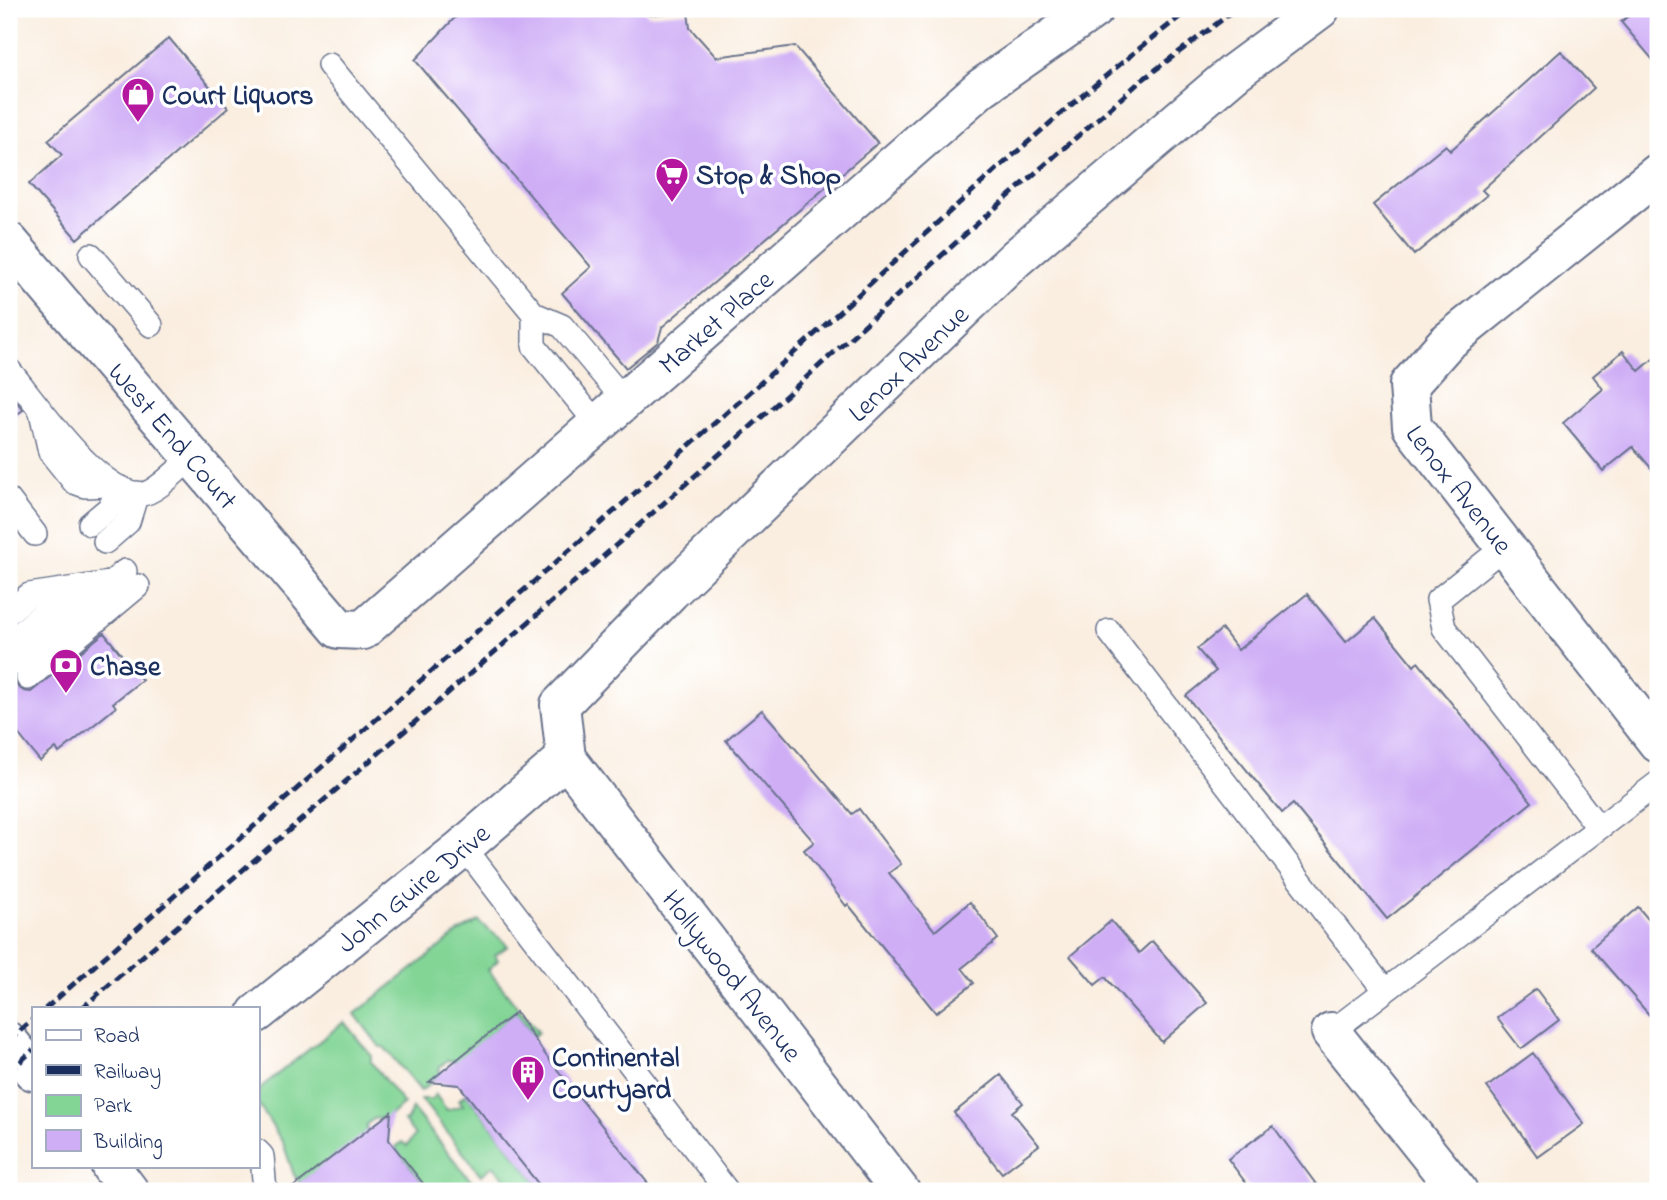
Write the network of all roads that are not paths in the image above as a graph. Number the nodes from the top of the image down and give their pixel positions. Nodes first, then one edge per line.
1 (1094, 9) edge
2 (1320, 9) edge
3 (329, 65) dead end
4 (1658, 173) edge
5 (9, 242) edge
6 (91, 255) dead end
7 (534, 314) junction
8 (151, 326) dead end
9 (9, 370) edge
10 (612, 413) junction
11 (192, 457) junction
12 (129, 491) junction
13 (9, 500) edge
14 (98, 533) dead end
15 (35, 534) dead end
16 (1504, 547) junction
17 (71, 589) junction
18 (9, 611) edge
19 (339, 629) joint
20 (1110, 631) dead end
21 (18, 661) edge
22 (1658, 743) edge
23 (566, 758) junction
24 (1658, 783) edge
25 (1598, 827) junction
26 (464, 847) junction
27 (1385, 991) junction
28 (259, 1011) edge
29 (1331, 1032) joint
30 (9, 1042) edge
31 (32, 1070) edge
32 (259, 1153) edge
33 (112, 1168) edge
34 (130, 1191) edge
35 (265, 1191) edge
36 (727, 1191) edge
37 (900, 1191) edge
38 (1458, 1191) edge

1 - 10 street, Market Place
2 - 23 street, Lenox Avenue
3 - 7 lane
4 - 16 street, Lenox Avenue
5 - 11 street, West End Court
6 - 8 lane
7 - 10 lane
7 - 10 lane
9 - 12 lane
10 - 19 street, Market Place
11 - 12 lane
11 - 19 street, West End Court
12 - 14 lane
13 - 15 lane
16 - 22 street, Lenox Avenue
16 - 25 lane
17 - 18 lane
17 - 21 lane
17 - 21 lane
20 - 27 lane
23 - 26 street, John Guire Drive
23 - 37 street, Hollywood Avenue
24 - 25 lane
25 - 27 lane
26 - 28 street, John Guire Drive
26 - 36 lane
27 - 29 lane
29 - 38 street
30 - 31 street
32 - 35 lane
33 - 34 street

